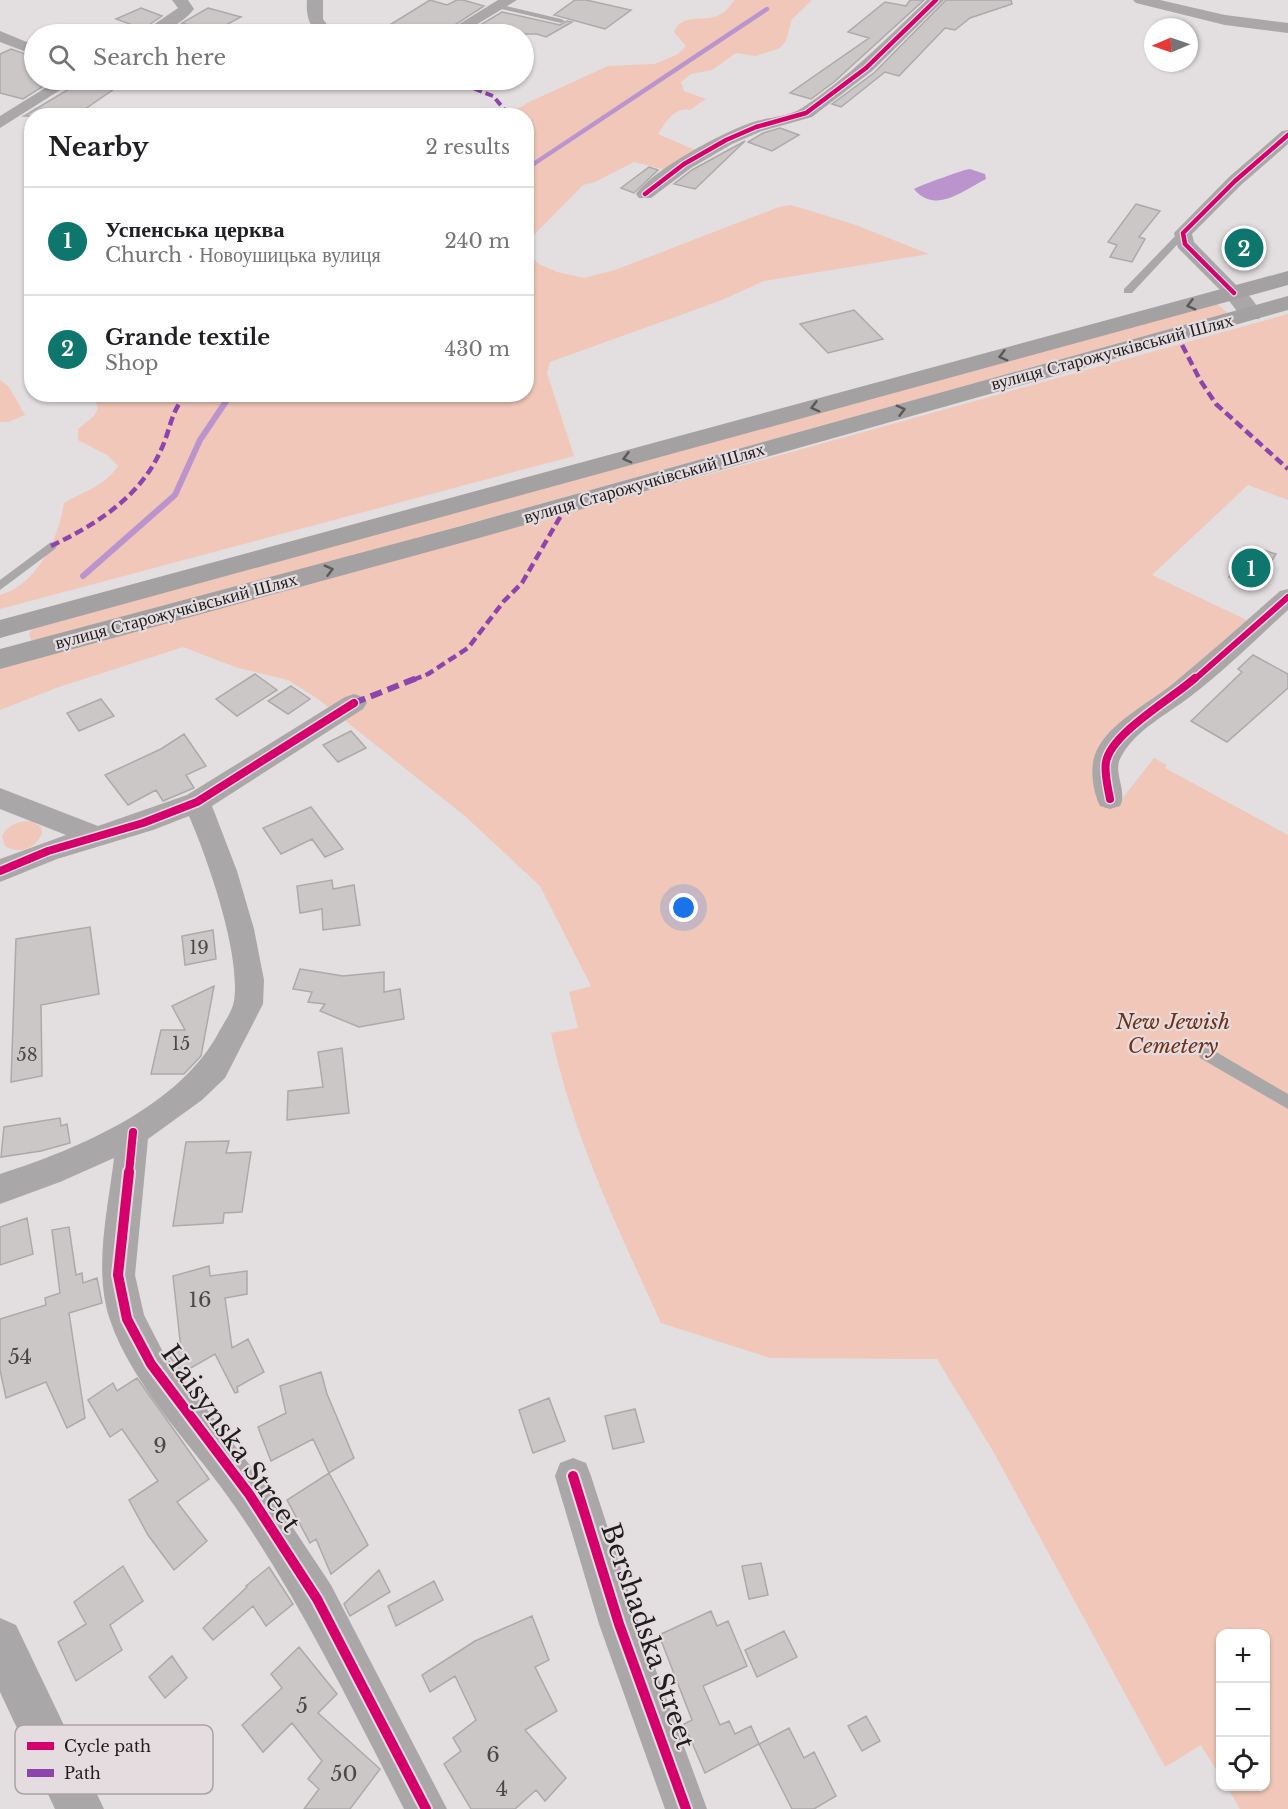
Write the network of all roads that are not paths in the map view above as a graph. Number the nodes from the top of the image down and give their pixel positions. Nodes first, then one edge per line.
1 (180, 0) edge
2 (315, 0) edge
3 (936, 0) edge
4 (1141, 0) edge
5 (505, 3) edge
6 (561, 21) dead end
7 (165, 24) edge
8 (317, 24) edge
9 (468, 24) edge
10 (1288, 28) edge
11 (0, 36) edge
12 (24, 46) edge
13 (52, 90) edge
14 (0, 123) edge
15 (1288, 135) edge
16 (645, 194) dead end
17 (1183, 233) junction
18 (1288, 278) edge
19 (1128, 291) dead end
20 (1234, 293) junction
21 (1288, 303) edge
22 (1251, 314) junction
23 (51, 546) dead end
24 (0, 586) edge
25 (1288, 597) edge
26 (0, 629) edge
27 (0, 659) edge
28 (354, 703) dead end
29 (0, 798) edge
30 (1110, 799) dead end
31 (197, 802) junction
32 (95, 836) junction
33 (0, 870) edge
34 (1206, 1053) dead end
35 (1288, 1102) edge
36 (133, 1132) junction
37 (0, 1189) edge
38 (573, 1476) dead end
39 (0, 1641) edge
40 (40, 1725) edge
41 (73, 1794) edge
42 (80, 1809) edge
43 (426, 1809) edge
44 (686, 1809) edge

1 - 7 street
2 - 8 street
3 - 16 street
4 - 10 street
5 - 6 lane
5 - 9 street
11 - 12 street
13 - 14 street
15 - 17 street
17 - 19 lane
17 - 20 street
18 - 20 main road, вулиця Старожучківський Шлях
20 - 22 street
20 -> 26 main road, вулиця Старожучківський Шлях
21 - 22 main road, вулиця Старожучківський Шлях
27 -> 22 main road, вулиця Старожучківський Шлях
23 - 24 lane
25 - 30 street
28 - 31 street
29 - 32 street
31 - 32 street
31 - 36 street
32 - 33 street
34 - 35 lane
36 - 37 street
36 - 43 street, Haisynska Street
38 - 44 street, Bershadska Street
39 - 40 street
41 - 42 street

